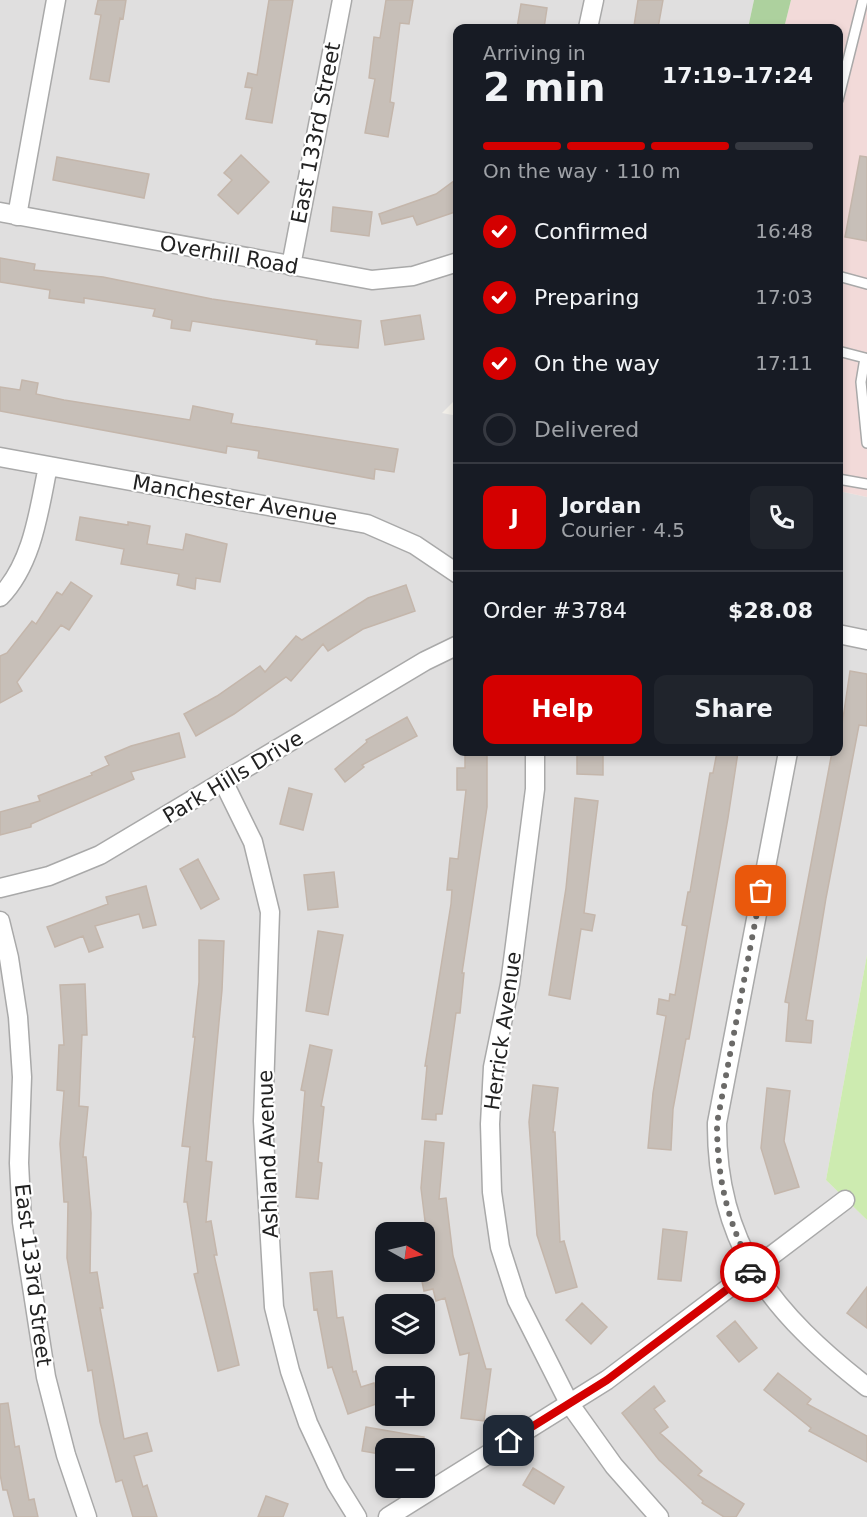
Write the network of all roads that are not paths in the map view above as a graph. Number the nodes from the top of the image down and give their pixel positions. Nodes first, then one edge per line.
1 (56, 0) edge
2 (342, 0) edge
3 (594, 0) edge
4 (862, 0) edge
5 (589, 24) edge
6 (843, 79) edge
7 (9, 214) edge
8 (453, 263) edge
9 (291, 266) junction
10 (843, 277) edge
11 (867, 284) edge
12 (843, 352) edge
13 (866, 356) edge
14 (867, 443) edge
15 (0, 457) edge
16 (48, 466) junction
17 (843, 480) edge
18 (867, 484) edge
19 (453, 571) edge
20 (0, 597) edge
21 (843, 635) edge
22 (867, 639) edge
23 (453, 648) edge
24 (536, 756) edge
25 (787, 756) edge
26 (224, 783) junction
27 (0, 888) edge
28 (0, 921) edge
29 (845, 1200) dead end
30 (753, 1270) junction
31 (867, 1387) edge
32 (569, 1403) junction
33 (87, 1517) edge
34 (357, 1517) edge
35 (388, 1517) edge
36 (659, 1517) edge

1 - 7 street
2 - 9 street, East 133rd Street
3 - 5 street
4 - 6 lane
7 - 9 street, Overhill Road
8 - 9 street, Overhill Road
10 - 11 lane
12 - 13 lane
13 - 14 lane
15 - 16 street, Manchester Avenue
16 - 19 street, Manchester Avenue
16 - 20 street
17 - 18 lane
21 - 22 street
23 - 26 street, Park Hills Drive
24 - 32 street, Herrick Avenue
25 - 30 street
26 - 27 street, Park Hills Drive
26 - 34 street, Ashland Avenue
28 - 33 street, East 133rd Street
29 - 30 street
30 - 31 street
30 - 32 street
32 - 35 street
32 - 36 street, Herrick Avenue

